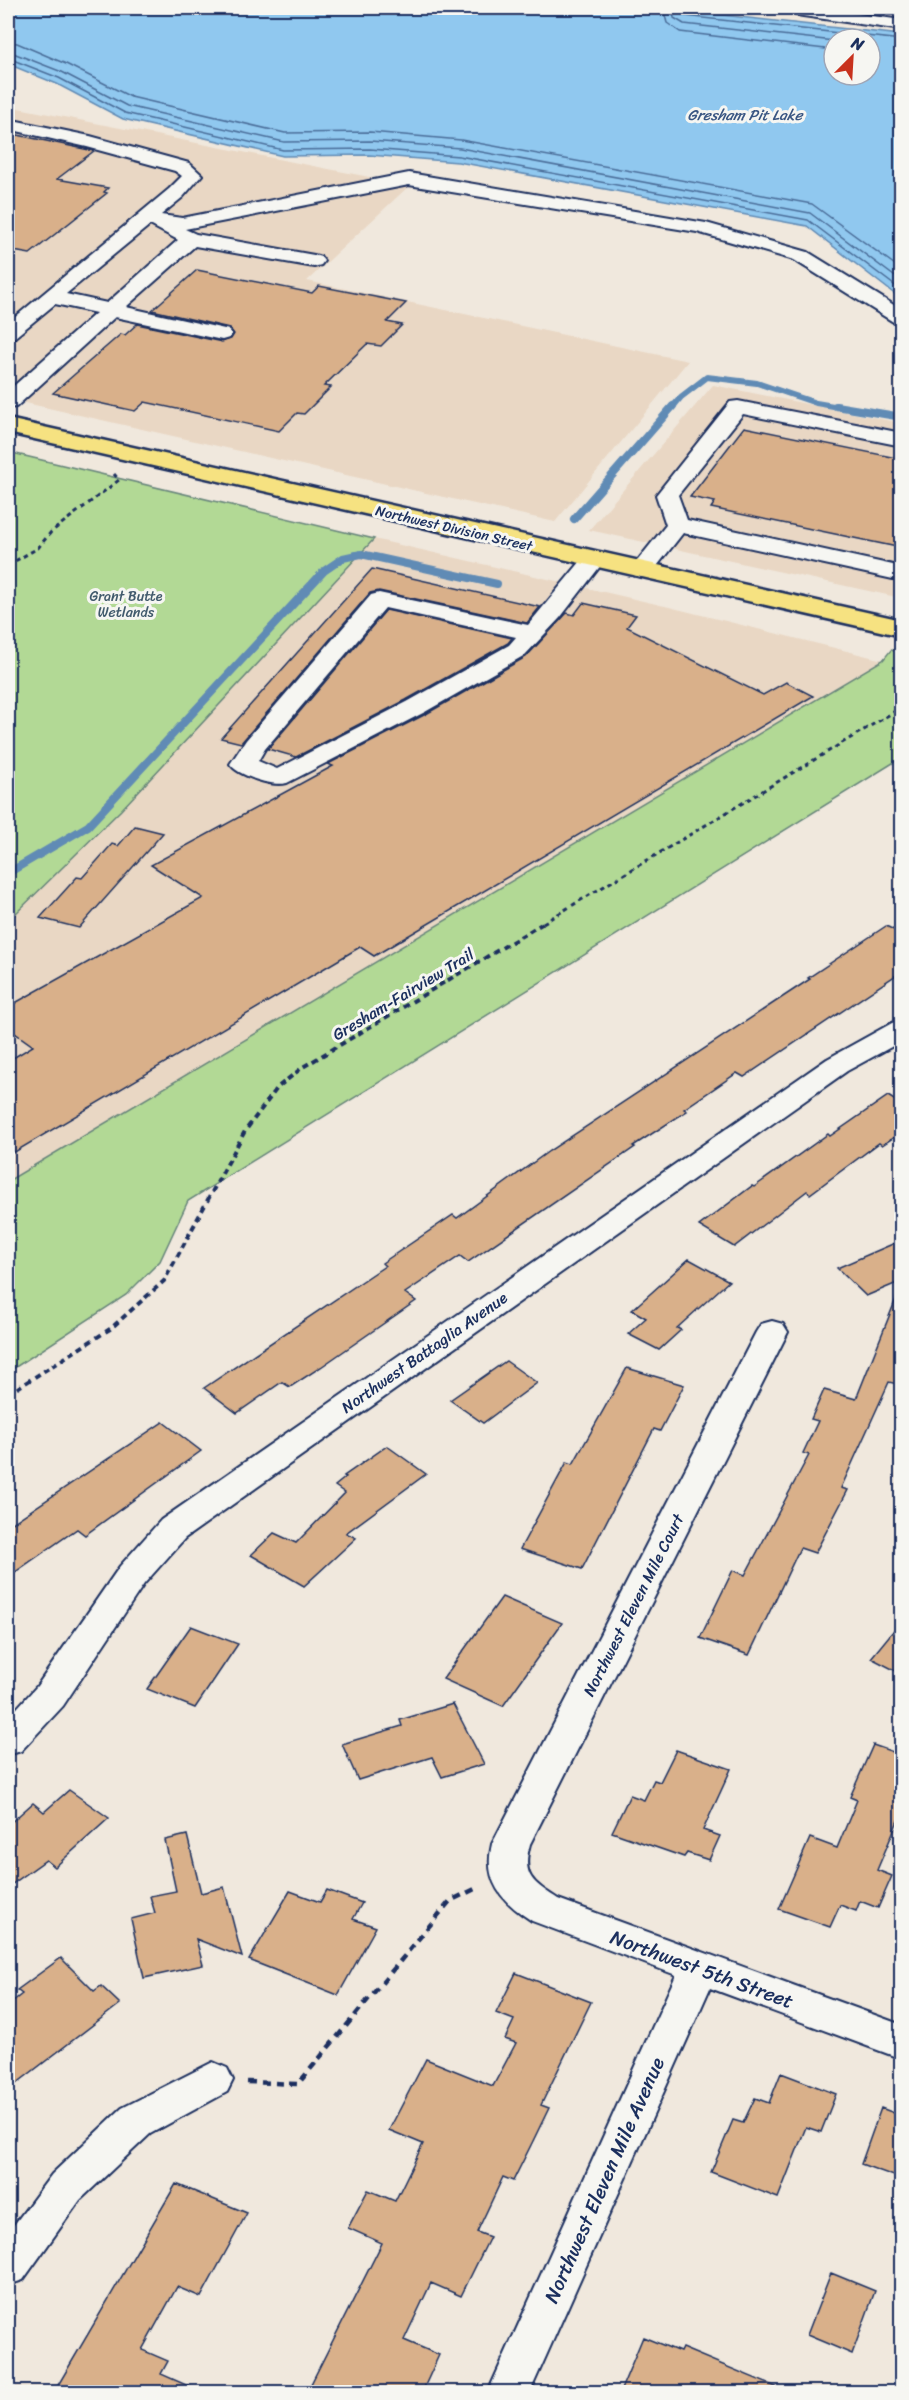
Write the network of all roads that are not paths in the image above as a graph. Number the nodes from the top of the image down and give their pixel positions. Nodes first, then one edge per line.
1 (803, 11) dead end
2 (902, 25) edge
3 (8, 124) edge
4 (145, 218) junction
5 (191, 239) junction
6 (314, 261) dead end
7 (50, 297) junction
8 (111, 310) junction
9 (902, 319) edge
10 (8, 333) edge
11 (222, 334) dead end
12 (8, 402) edge
13 (8, 426) edge
14 (902, 440) edge
15 (677, 525) junction
16 (594, 560) junction
17 (642, 570) junction
18 (902, 574) edge
19 (902, 628) edge
20 (533, 633) junction
21 (902, 1029) edge
22 (772, 1332) dead end
23 (8, 1741) edge
24 (511, 1881) joint
25 (699, 1968) junction
26 (902, 2042) edge
27 (213, 2080) road end
28 (8, 2266) edge
29 (509, 2392) edge

1 - 2 street
3 - 4 street
4 - 5 street
4 - 7 street
4 - 9 street
5 - 6 street
5 - 8 street
7 - 8 street
7 - 10 street
8 - 11 street
8 - 12 street
13 - 16 main road, Northwest Division Street
14 - 15 street
15 - 17 street
15 - 18 street
16 - 17 main road, Northwest Division Street
16 - 20 street
17 - 19 main road, Northwest Division Street
20 - 20 street
21 - 23 street, Northwest Battaglia Avenue
22 - 24 street, Northwest Eleven Mile Court
24 - 25 street, Northwest 5th Street
25 - 26 street, Northwest 5th Street
25 - 29 street, Northwest Eleven Mile Avenue
27 - 28 street

